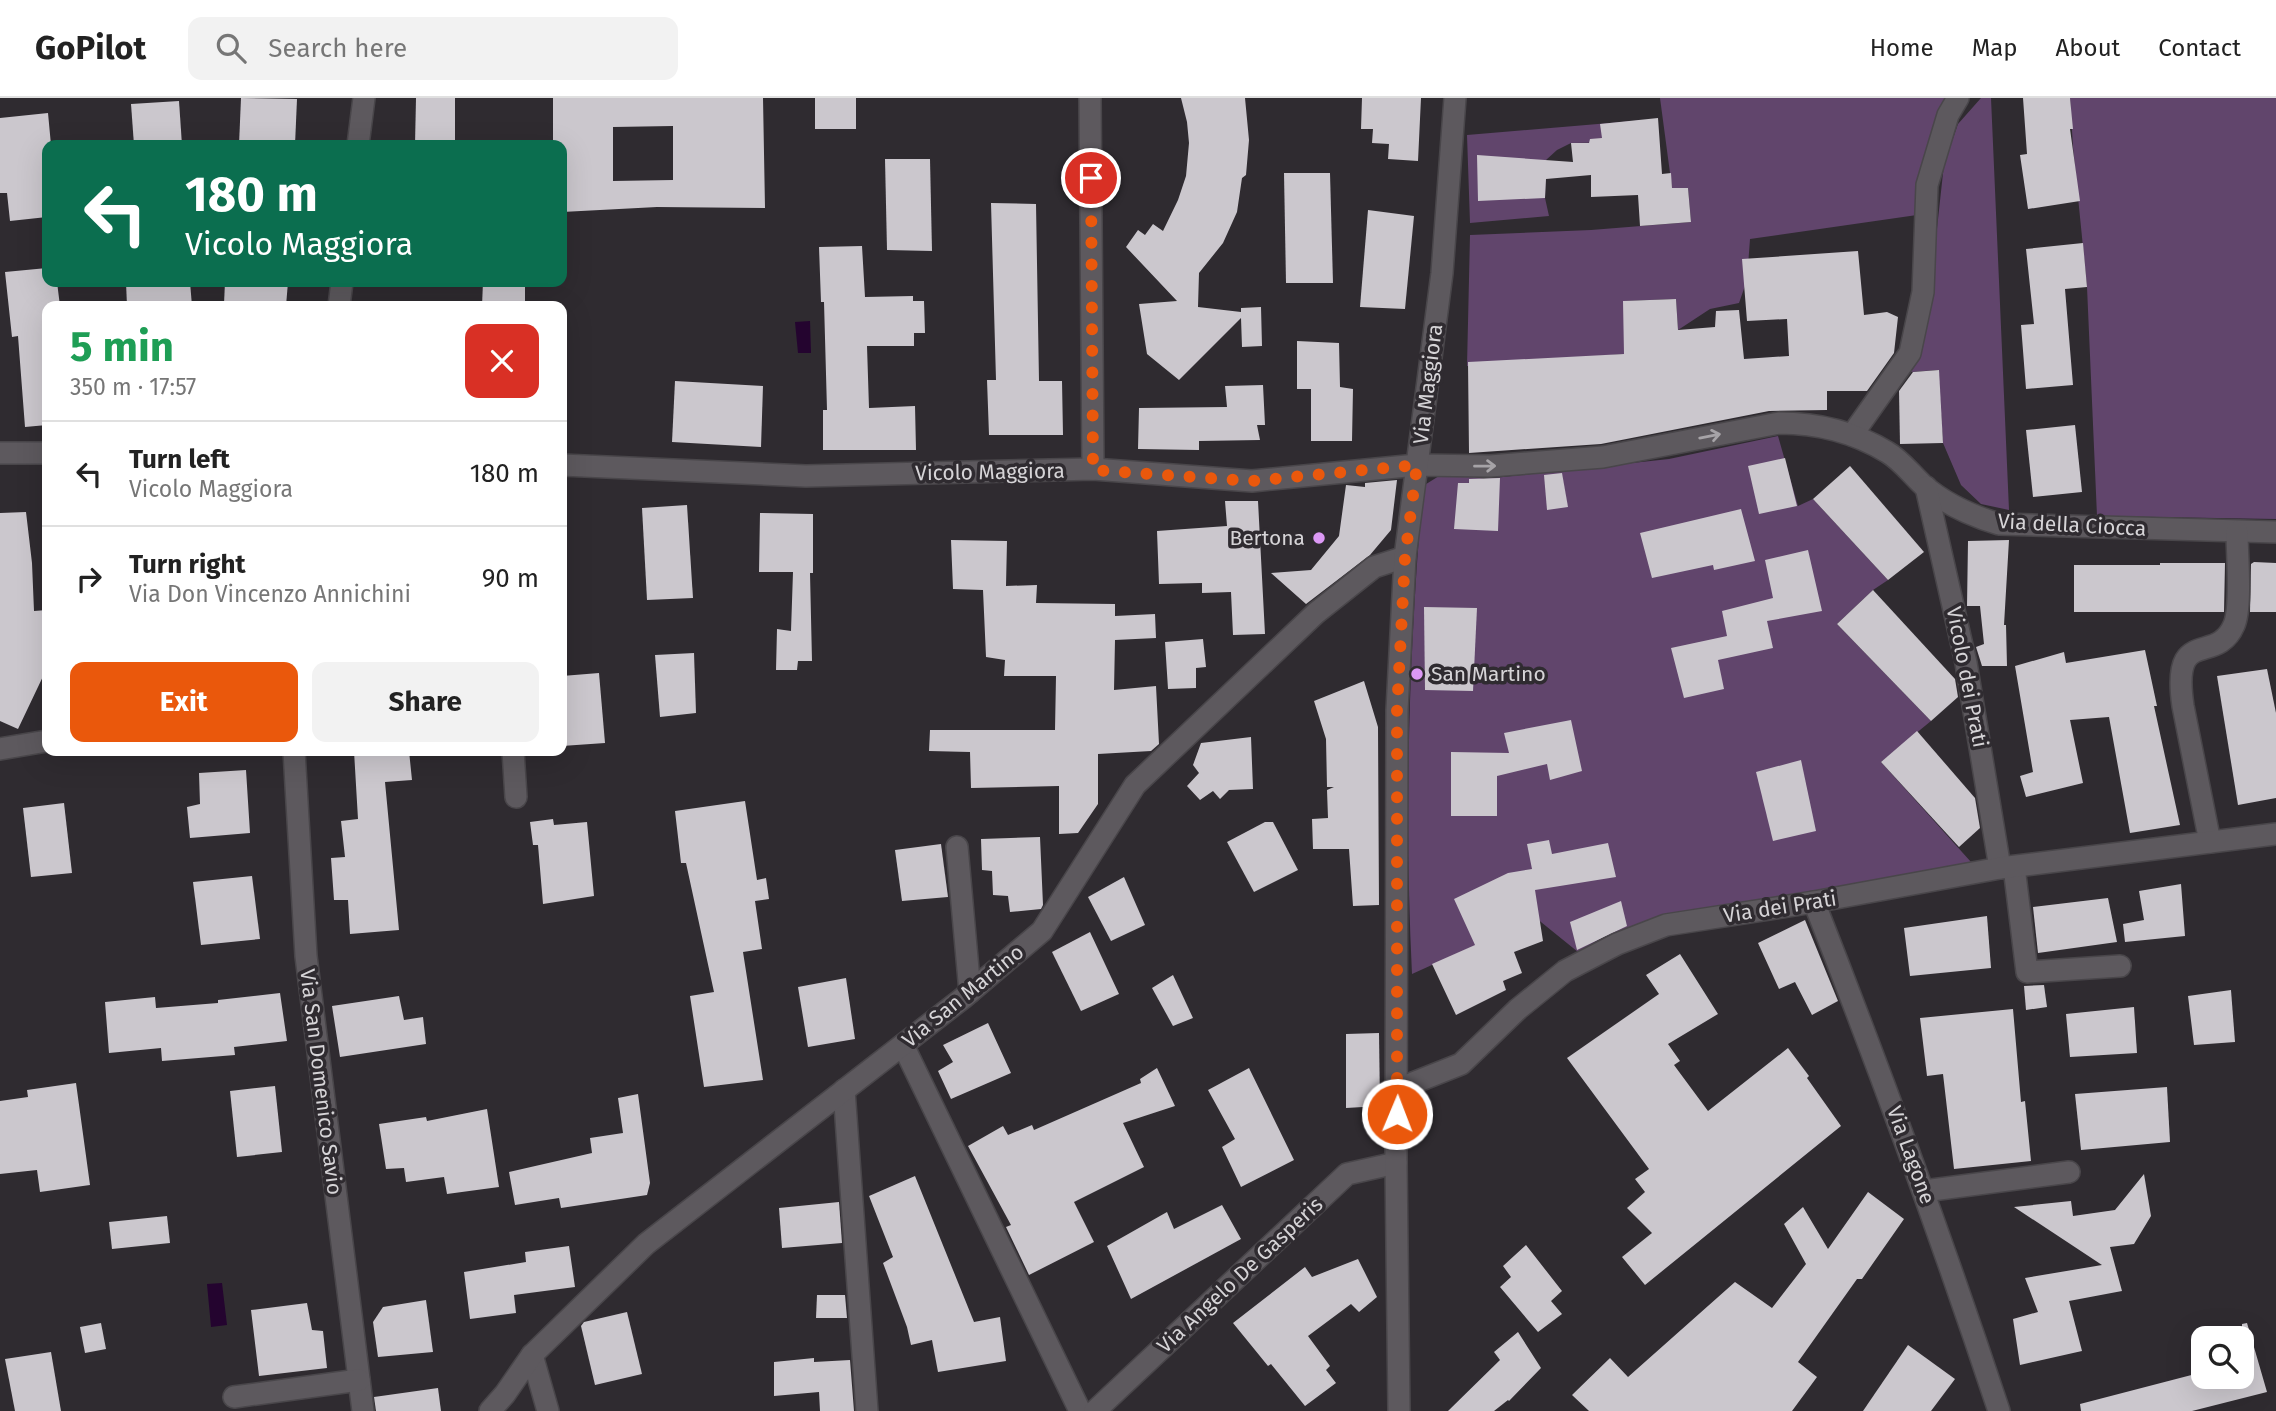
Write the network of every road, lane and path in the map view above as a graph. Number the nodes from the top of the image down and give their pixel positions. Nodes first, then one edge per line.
1 (363, 98) edge
2 (1090, 98) edge
3 (1455, 98) edge
4 (1958, 98) edge
5 (359, 140) edge
6 (1852, 435) junction
7 (0, 453) edge
8 (42, 453) edge
9 (567, 465) edge
10 (1417, 465) junction
11 (1093, 470) junction
12 (1926, 487) junction
13 (2237, 532) junction
14 (2276, 532) edge
15 (1405, 557) junction
16 (42, 742) edge
17 (0, 748) edge
18 (294, 756) edge
19 (513, 756) edge
20 (516, 797) dead end
21 (2276, 834) edge
22 (2210, 842) junction
23 (957, 847) dead end
24 (2007, 867) junction
25 (1814, 902) junction
26 (2120, 967) dead end
27 (970, 992) junction
28 (903, 1045) junction
29 (1398, 1089) junction
30 (844, 1090) junction
31 (1396, 1163) junction
32 (2069, 1172) dead end
33 (1924, 1191) junction
34 (532, 1355) junction
35 (359, 1380) junction
36 (234, 1397) dead end
37 (363, 1411) edge
38 (490, 1411) edge
39 (548, 1411) edge
40 (867, 1411) edge
41 (1080, 1411) edge
42 (1095, 1411) edge
43 (1399, 1411) edge
44 (1998, 1411) edge

1 - 5 street
2 - 11 street
3 - 10 street, Via Maggiora
4 - 6 street
10 -> 6 street, Via della Ciocca
6 - 12 street, Via della Ciocca
7 - 8 street
9 - 11 street, Vicolo Maggiora
10 - 11 street, Vicolo Maggiora
10 - 15 street, Via Maggiora
12 - 13 street, Via della Ciocca
12 - 24 street, Vicolo dei Prati
13 - 14 street, Via della Ciocca
13 - 22 street
15 - 27 street, Via San Martino
15 - 29 street, Via Maggiora
16 - 17 street
18 - 35 street, Via San Domenico Savio
19 - 20 street
21 - 22 street, Via dei Prati
22 - 24 street, Via dei Prati
23 - 27 street
24 - 25 street, Via dei Prati
24 - 26 street, Vicolo dei Prati
25 - 29 street, Via dei Prati
25 - 33 street, Via Lagone
27 - 28 street, Via San Martino
28 - 30 street, Via San Martino
28 - 41 street
29 - 31 street, Via Maggiora
30 - 34 street, Via San Martino
30 - 40 street
31 - 42 street, Via Angelo De Gasperis
31 - 43 street, Via Maggiora
32 - 33 street
33 - 44 street, Via Lagone
34 - 38 street, Via San Martino
34 - 39 street
35 - 36 street
35 - 37 street, Via San Domenico Savio

